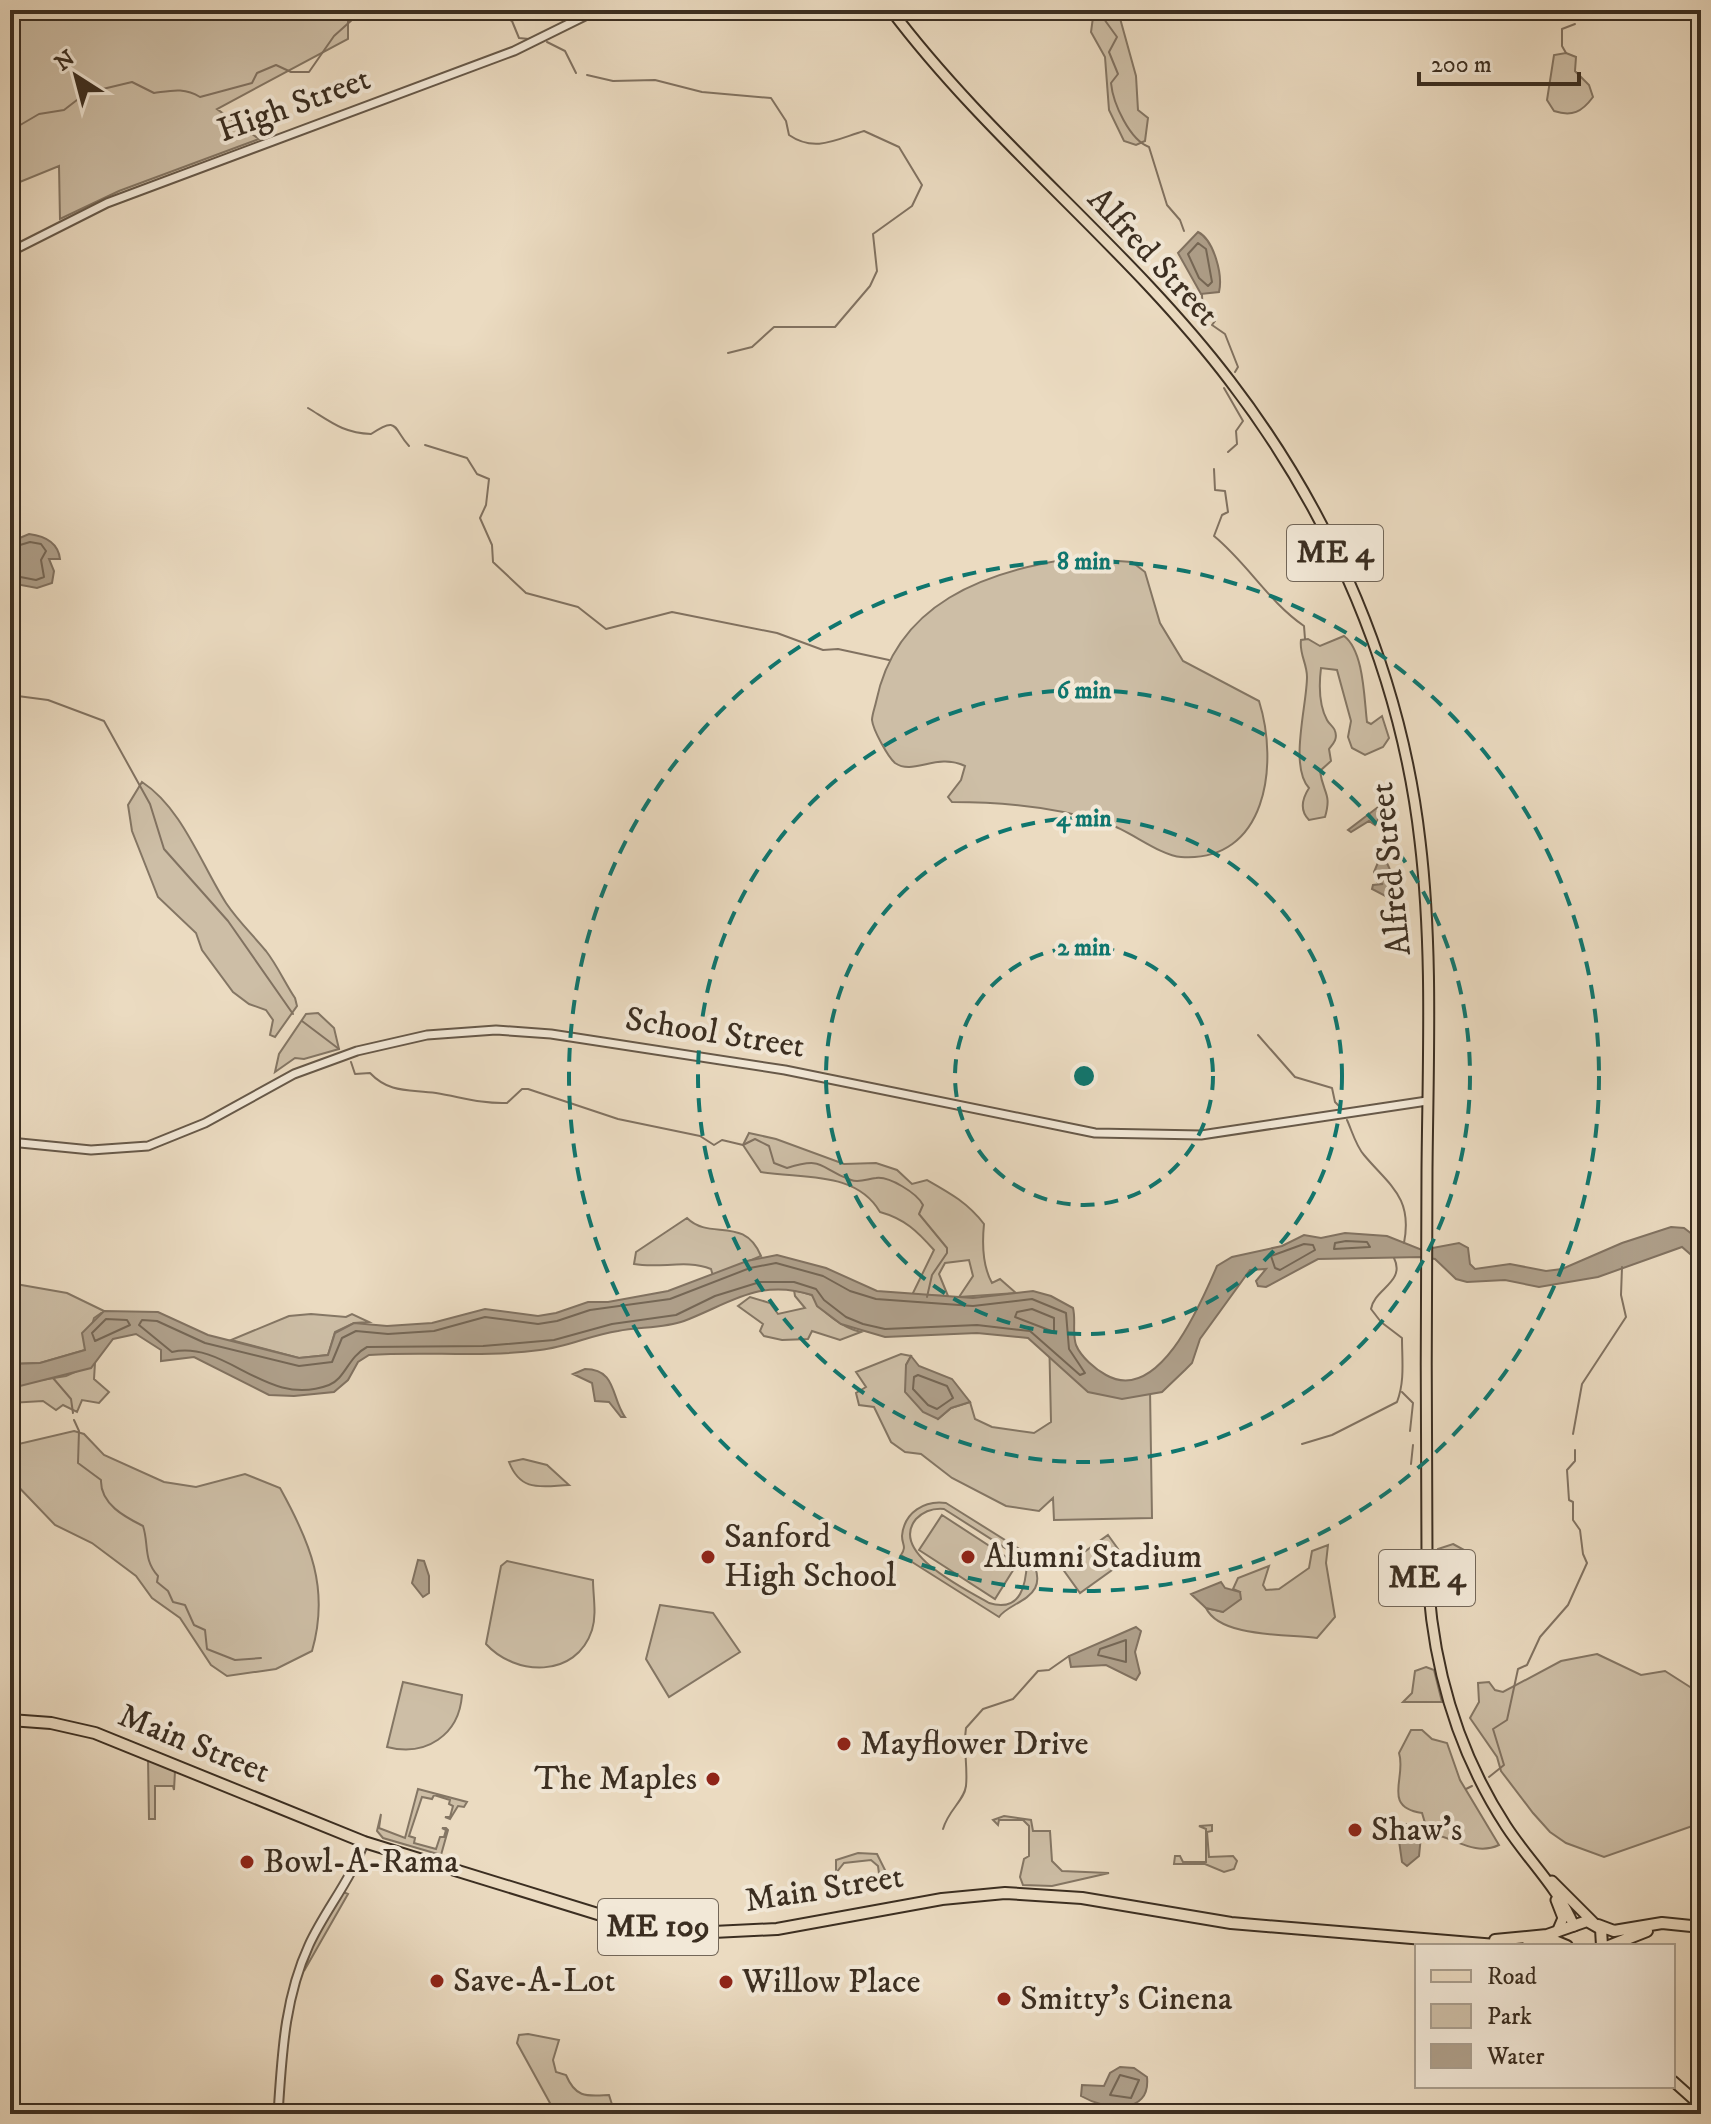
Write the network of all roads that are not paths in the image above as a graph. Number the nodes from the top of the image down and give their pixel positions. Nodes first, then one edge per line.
1 (597, 10) edge
2 (891, 10) edge
3 (10, 252) edge
4 (1427, 1101) junction
5 (10, 1142) edge
6 (10, 1720) edge
7 (364, 1842) junction
8 (1540, 1870) junction
9 (1550, 1886) junction
10 (1595, 1924) junction
11 (1574, 1926) junction
12 (1701, 1928) edge
13 (1557, 1932) junction
14 (1485, 1942) junction
15 (1496, 1944) edge
16 (1538, 1944) edge
17 (1563, 1944) edge
18 (1569, 1944) edge
19 (1602, 1944) edge
20 (1613, 1944) edge
21 (1675, 2083) edge
22 (1701, 2106) edge
23 (278, 2114) edge

1 - 3 street, High Street
2 - 4 main road, Alfred Street / ME 4
4 - 5 street, School Street
4 - 8 main road, Alfred Street / ME 4
6 - 7 highway, Main Street / ME 109
7 - 14 highway, Main Street / ME 109
7 - 23 street
8 - 9 main road, Alfred Street / ME 4
8 - 10 main road, Alfred Street / ME 4
9 - 11 main road, Alfred Street / ME 4
9 - 13 main road
10 - 11 highway, ME 109
10 - 12 highway, ME 109
10 - 19 highway, ME 4
11 - 13 highway, Main Street / ME 109
11 - 18 highway
12 - 20 highway, ME 109
13 - 14 highway, Main Street / ME 109
14 - 15 highway, Main Street / ME 109
16 - 17 highway
21 - 22 main road

